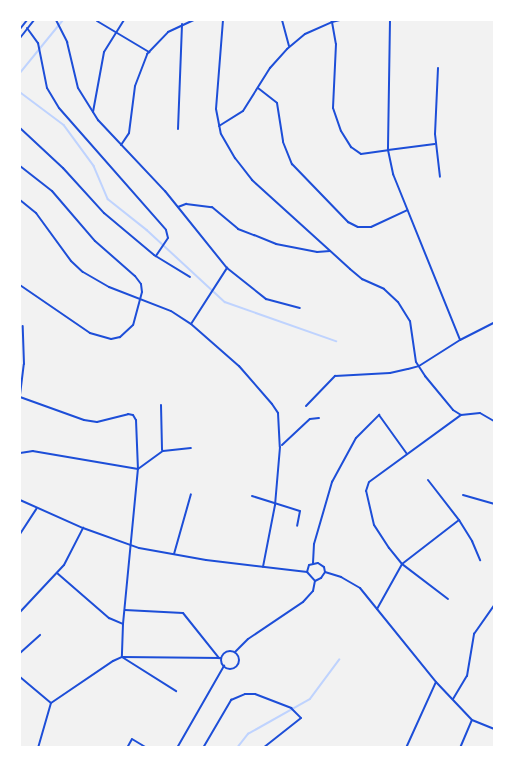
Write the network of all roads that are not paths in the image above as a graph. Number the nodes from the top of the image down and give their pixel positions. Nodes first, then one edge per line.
1 (27, 20) edge
2 (34, 20) edge
3 (56, 20) edge
4 (124, 20) edge
5 (192, 20) edge
6 (222, 20) edge
7 (282, 20) edge
8 (340, 20) edge
9 (390, 20) edge
10 (97, 21) edge
11 (331, 21) edge
12 (182, 24) junction
13 (27, 27) junction
14 (20, 29) edge
15 (116, 31) junction
16 (20, 38) edge
17 (289, 47) junction
18 (149, 52) junction
19 (438, 68) dead end
20 (258, 88) junction
21 (93, 113) junction
22 (219, 126) junction
23 (20, 128) edge
24 (178, 129) dead end
25 (435, 144) junction
26 (122, 145) junction
27 (388, 150) junction
28 (20, 166) edge
29 (440, 177) dead end
30 (20, 200) edge
31 (178, 207) junction
32 (407, 210) junction
33 (330, 251) junction
34 (156, 256) junction
35 (226, 268) junction
36 (190, 277) dead end
37 (20, 285) edge
38 (141, 299) junction
39 (300, 308) dead end
40 (495, 323) edge
41 (191, 324) junction
42 (23, 327) dead end
43 (460, 340) junction
44 (419, 366) junction
45 (20, 396) edge
46 (161, 405) dead end
47 (306, 406) dead end
48 (461, 415) junction
49 (319, 418) dead end
50 (495, 421) edge
51 (280, 447) junction
52 (190, 448) dead end
53 (163, 451) junction
54 (20, 453) edge
55 (406, 454) junction
56 (138, 469) junction
57 (428, 480) dead end
58 (191, 494) dead end
59 (464, 495) dead end
60 (252, 496) dead end
61 (20, 500) edge
62 (495, 504) edge
63 (275, 505) junction
64 (36, 509) junction
65 (459, 520) junction
66 (297, 526) dead end
67 (83, 528) junction
68 (20, 534) edge
69 (131, 545) junction
70 (174, 554) junction
71 (480, 560) dead end
72 (314, 563) junction
73 (402, 564) junction
74 (263, 567) junction
75 (307, 572) junction
76 (325, 572) junction
77 (57, 573) junction
78 (315, 581) junction
79 (448, 599) dead end
80 (495, 605) edge
81 (125, 610) junction
82 (377, 610) junction
83 (20, 612) edge
84 (123, 624) junction
85 (40, 634) dead end
86 (235, 651) junction
87 (20, 653) edge
88 (122, 657) junction
89 (220, 658) junction
90 (224, 666) junction
91 (20, 677) edge
92 (436, 682) junction
93 (176, 691) dead end
94 (453, 699) junction
95 (51, 703) junction
96 (472, 720) junction
97 (495, 729) edge
98 (38, 747) edge
99 (127, 747) edge
100 (147, 747) edge
101 (177, 747) edge
102 (203, 747) edge
103 (263, 747) edge
104 (406, 747) edge
105 (460, 747) edge

1 - 14 street
2 - 13 street
3 - 21 street
4 - 15 street
5 - 12 street
6 - 22 street
7 - 17 street
8 - 11 street
9 - 27 street
10 - 15 street
11 - 17 street
11 - 27 street
12 - 18 street
12 - 24 street
13 - 16 street
13 - 34 street
15 - 18 street
15 - 21 street
17 - 20 street
18 - 26 street
19 - 25 street
20 - 22 street
20 - 32 street
21 - 26 street
22 - 33 street
23 - 34 street
25 - 27 street
25 - 29 street
26 - 31 street
27 - 32 street
28 - 38 street
30 - 38 street
31 - 33 street
31 - 35 street
32 - 43 street
33 - 44 street
34 - 36 street
35 - 39 street
35 - 41 street
37 - 38 street
38 - 41 street
40 - 43 street
41 - 51 street
42 - 45 street
43 - 44 street
44 - 47 street
44 - 48 street
45 - 56 street
46 - 53 street
48 - 50 street
48 - 55 street
49 - 51 street
51 - 63 street
52 - 53 street
53 - 56 street
54 - 56 street
55 - 72 street
55 - 73 street
56 - 69 street
57 - 65 street
58 - 70 street
59 - 62 street
60 - 63 street
61 - 64 street
63 - 66 street
63 - 74 street
64 - 67 street
64 - 68 street
65 - 71 street
65 - 73 street
67 - 69 street
67 - 77 street
69 - 70 street
69 - 81 street
70 - 74 street
72 - 75 street
72 - 76 street
73 - 79 street
73 - 82 street
74 - 75 street
75 - 78 street
76 - 78 street
76 - 82 street
77 - 83 street
77 - 84 street
78 - 86 street
80 - 94 street
81 - 84 street
81 - 89 street
82 - 92 street
84 - 88 street
85 - 87 street
86 - 89 street
86 - 90 street
88 - 89 street
88 - 93 street
88 - 95 street
89 - 90 street
90 - 101 street
91 - 95 street
92 - 94 street
92 - 104 street
94 - 96 street
95 - 98 street
96 - 97 street
96 - 105 street
99 - 100 street
102 - 103 street

